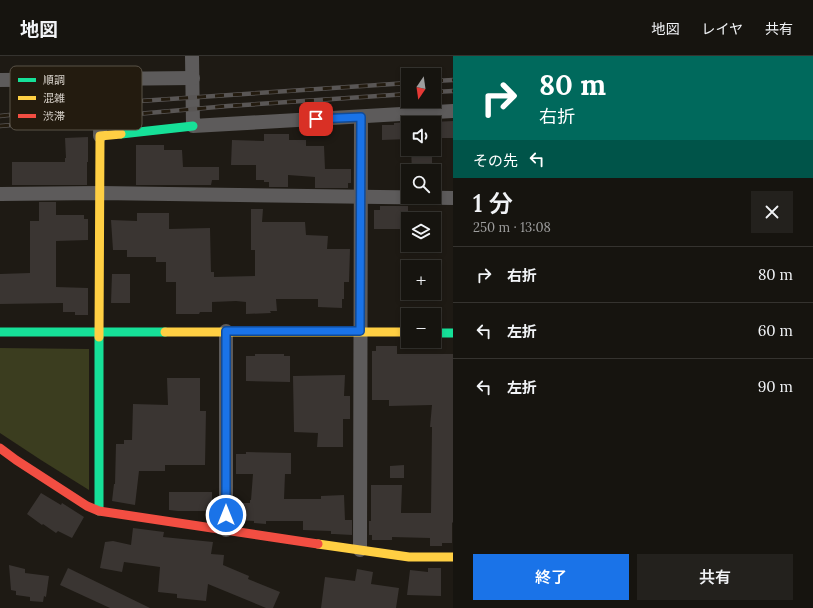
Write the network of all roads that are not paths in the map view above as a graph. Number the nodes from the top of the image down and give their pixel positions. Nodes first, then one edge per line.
1 (192, 56) edge
2 (193, 78) junction
3 (142, 79) edge
4 (0, 80) edge
5 (10, 80) edge
6 (453, 111) edge
7 (361, 117) junction
8 (193, 126) junction
9 (100, 130) edge
10 (100, 136) junction
11 (100, 193) junction
12 (0, 194) edge
13 (360, 197) junction
14 (453, 198) edge
15 (226, 331) junction
16 (360, 331) junction
17 (0, 332) edge
18 (99, 332) junction
19 (401, 332) edge
20 (441, 333) edge
21 (453, 333) edge
22 (0, 448) edge
23 (99, 511) junction
24 (226, 530) junction
25 (360, 550) junction
26 (453, 557) edge

1 - 2 street
2 - 3 street
2 - 8 street
4 - 5 street
6 - 7 street
7 - 8 street
7 - 13 street
8 - 10 street
9 - 10 street
10 - 11 street
11 - 12 street
11 - 13 street
11 - 18 street
13 - 14 street
13 - 16 street
15 - 16 street
15 - 18 street
15 - 24 street
16 - 19 street
16 - 25 street
17 - 18 street
18 - 23 street
20 - 21 street
22 - 23 street
23 - 24 street
24 - 25 street
25 - 26 street

